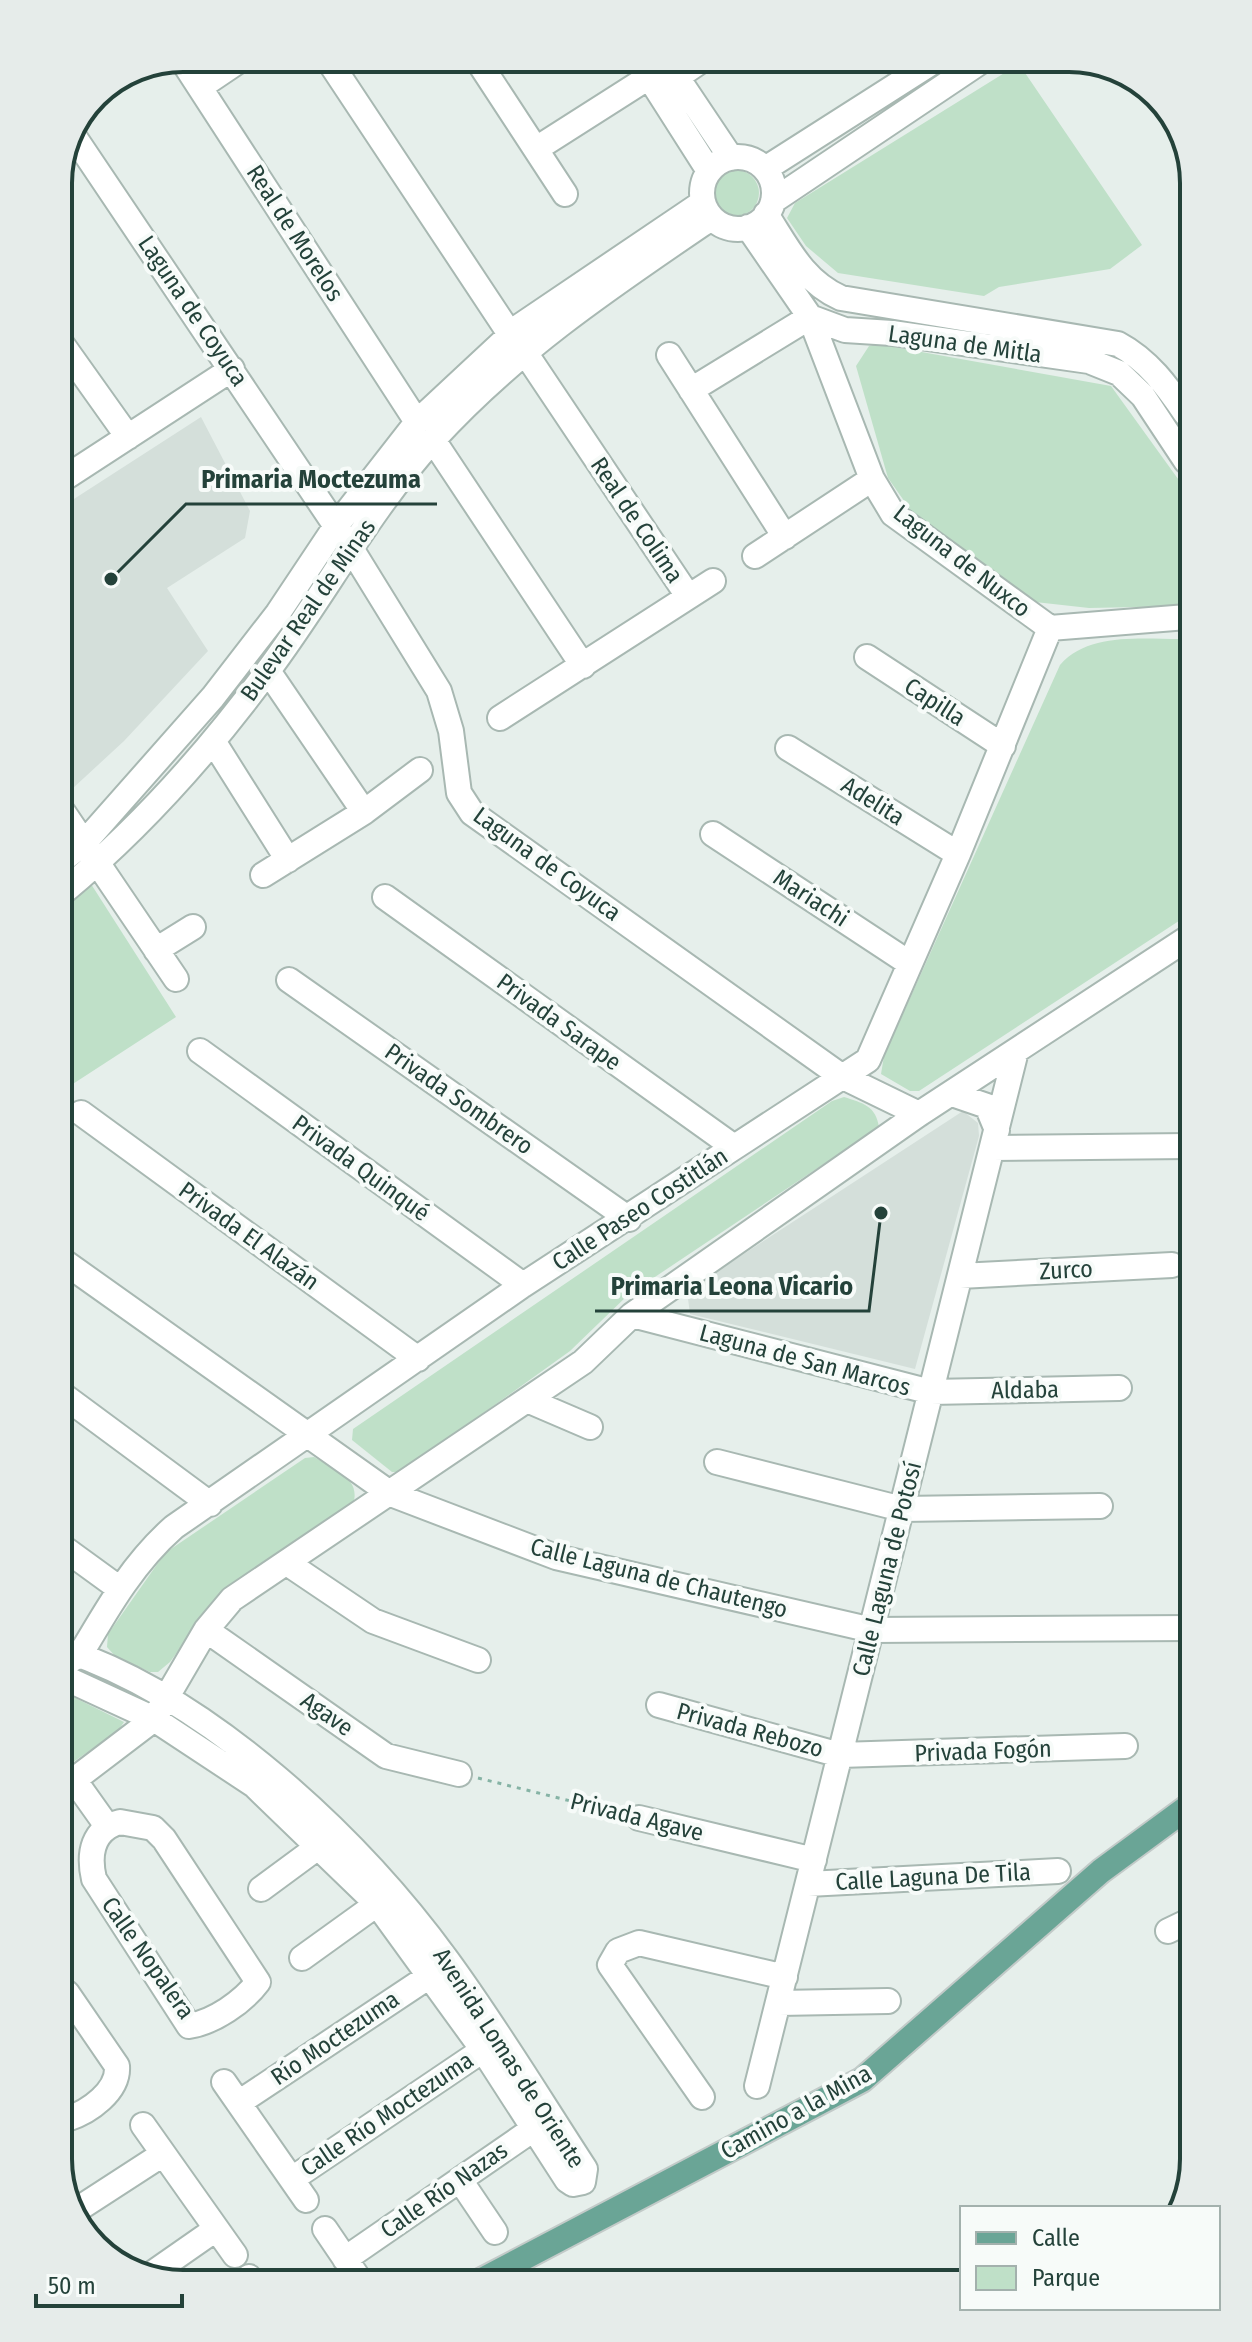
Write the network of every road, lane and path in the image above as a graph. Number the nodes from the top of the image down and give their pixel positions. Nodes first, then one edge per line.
1 (190, 72) edge
2 (222, 72) edge
3 (336, 72) edge
4 (485, 72) edge
5 (651, 72) edge
6 (659, 72) edge
7 (660, 72) edge
8 (917, 72) edge
9 (966, 72) edge
10 (200, 87) junction
11 (79, 144) edge
12 (536, 149) junction
13 (731, 158) junction
14 (765, 169) junction
15 (709, 171) junction
16 (565, 194) dead end
17 (706, 210) junction
18 (763, 214) junction
19 (894, 305) junction
20 (810, 317) junction
21 (892, 333) junction
22 (517, 343) junction
23 (669, 355) dead end
24 (72, 358) edge
25 (232, 369) junction
26 (1164, 382) junction
27 (691, 390) junction
28 (1143, 396) junction
29 (1180, 405) edge
30 (425, 431) junction
31 (128, 437) junction
32 (1180, 452) edge
33 (72, 473) edge
34 (872, 479) junction
35 (336, 526) junction
36 (785, 537) junction
37 (352, 550) junction
38 (755, 556) dead end
39 (713, 581) dead end
40 (688, 596) junction
41 (1180, 618) edge
42 (1050, 628) junction
43 (867, 657) dead end
44 (583, 666) junction
45 (268, 671) junction
46 (500, 718) dead end
47 (213, 741) junction
48 (1003, 746) junction
49 (788, 748) dead end
50 (420, 770) dead end
51 (364, 812) junction
52 (72, 825) edge
53 (713, 834) dead end
54 (84, 843) junction
55 (72, 852) edge
56 (958, 854) junction
57 (288, 860) junction
58 (98, 864) junction
59 (263, 875) dead end
60 (72, 885) edge
61 (385, 897) dead end
62 (193, 927) dead end
63 (1180, 943) edge
64 (156, 950) junction
65 (909, 963) junction
66 (176, 979) dead end
67 (289, 980) dead end
68 (200, 1051) dead end
69 (1016, 1051) junction
70 (841, 1076) junction
71 (952, 1094) junction
72 (81, 1113) dead end
73 (919, 1114) junction
74 (994, 1139) junction
75 (1180, 1146) edge
76 (734, 1147) junction
77 (629, 1219) junction
78 (1172, 1265) dead end
79 (72, 1267) edge
80 (960, 1276) junction
81 (523, 1285) junction
82 (632, 1315) junction
83 (418, 1359) junction
84 (1119, 1388) dead end
85 (931, 1392) junction
86 (527, 1400) junction
87 (72, 1402) edge
88 (590, 1427) dead end
89 (309, 1435) junction
90 (717, 1462) dead end
91 (391, 1494) junction
92 (210, 1504) junction
93 (1100, 1506) dead end
94 (902, 1509) junction
95 (72, 1554) edge
96 (287, 1563) junction
97 (120, 1589) junction
98 (1180, 1628) edge
99 (206, 1630) junction
100 (872, 1630) junction
101 (72, 1653) edge
102 (72, 1657) edge
103 (478, 1660) dead end
104 (72, 1681) edge
105 (166, 1696) junction
106 (659, 1705) dead end
107 (154, 1719) junction
108 (1125, 1746) dead end
109 (840, 1755) junction
110 (459, 1774) joint
111 (72, 1782) edge
112 (72, 1786) edge
113 (1180, 1813) edge
114 (639, 1818) joint
115 (107, 1826) junction
116 (318, 1847) junction
117 (814, 1860) junction
118 (1058, 1871) dead end
119 (808, 1884) junction
120 (261, 1889) dead end
121 (377, 1904) junction
122 (1180, 1925) edge
123 (1168, 1931) dead end
124 (302, 1958) dead end
125 (431, 1975) junction
126 (785, 1977) junction
127 (72, 2000) edge
128 (888, 2001) dead end
129 (779, 2003) junction
130 (483, 2050) junction
131 (224, 2082) dead end
132 (757, 2086) dead end
133 (702, 2097) dead end
134 (240, 2102) junction
135 (72, 2118) edge
136 (143, 2125) dead end
137 (535, 2128) junction
138 (163, 2154) junction
139 (292, 2179) junction
140 (460, 2180) junction
141 (306, 2200) dead end
142 (82, 2206) edge
143 (216, 2229) junction
144 (325, 2229) dead end
145 (495, 2232) dead end
146 (235, 2255) dead end
147 (345, 2259) junction
148 (160, 2268) edge
149 (353, 2270) edge
150 (501, 2270) edge

1 - 10 street, Real de Morelos
2 - 10 street
3 - 22 street
4 - 12 street
5 - 12 street
6 - 15 street
7 - 13 street
8 - 14 street
9 - 18 street
10 - 30 street, Real de Morelos
11 - 25 street, Laguna de Coyuca
12 - 16 street
13 - 14 street
13 - 15 street
14 - 18 street
15 - 17 street
17 - 18 street
17 - 22 street, Bulevar Real de Minas
18 - 19 street, Laguna de Mitla
18 - 20 street
19 - 21 street
19 - 26 street, Laguna de Mitla
20 - 21 street, Laguna de Mitla
20 - 27 street
20 - 34 street, Laguna de Nuxco
21 - 28 street, Laguna de Mitla
22 - 30 street, Bulevar Real de Minas
22 - 40 street, Real de Colima
23 - 27 street
24 - 31 street
25 - 31 street
25 - 35 street, Laguna de Coyuca
26 - 28 street
26 - 29 street, Laguna de Mitla
27 - 36 street
28 - 32 street, Laguna de Mitla
30 - 35 street, Bulevar Real de Minas
30 - 37 street, Bulevar Real de Minas
30 - 44 street
31 - 33 street
34 - 36 street
34 - 42 street, Laguna de Nuxco
35 - 37 street, Laguna de Coyuca
35 - 54 street, Bulevar Real de Minas
36 - 38 street
37 - 45 street, Bulevar Real de Minas
37 - 70 street, Laguna de Coyuca
39 - 40 street
40 - 44 street, Real de Colima
41 - 42 street, Laguna de Nuxco
42 - 48 street, Calle Paseo Costitlán
43 - 48 street, Capilla
44 - 46 street, Real de Colima
45 - 47 street, Bulevar Real de Minas
45 - 51 street
47 - 57 street
47 - 58 street, Bulevar Real de Minas
48 - 56 street, Calle Paseo Costitlán
49 - 56 street, Adelita
50 - 51 street
51 - 57 street
52 - 54 street
53 - 65 street, Mariachi
54 - 55 street, Bulevar Real de Minas
54 - 58 street
56 - 65 street, Calle Paseo Costitlán
57 - 59 street
58 - 60 street, Bulevar Real de Minas
58 - 64 street
61 - 76 street, Privada Sarape
62 - 64 street
63 - 69 street
64 - 66 street
65 - 70 street, Calle Paseo Costitlán
67 - 77 street, Privada Sombrero
68 - 81 street, Privada Quinqué
69 - 71 street
69 - 74 street, Calle Laguna de Potosí
70 - 73 street, Laguna de Coyuca
70 - 76 street, Calle Paseo Costitlán
71 - 73 street
71 - 74 street
72 - 83 street, Privada El Alazán
73 - 82 street
74 - 75 street
74 - 80 street, Calle Laguna de Potosí
76 - 77 street, Calle Paseo Costitlán
77 - 81 street, Calle Paseo Costitlán
78 - 80 street, Zurco
79 - 89 street, Calle Laguna de Chautengo
80 - 85 street, Calle Laguna de Potosí
81 - 83 street, Calle Paseo Costitlán
82 - 85 street, Laguna de San Marcos
82 - 86 street
83 - 89 street, Calle Paseo Costitlán
84 - 85 street, Aldaba
85 - 94 street, Calle Laguna de Potosí
86 - 88 street
86 - 91 street
87 - 92 street
89 - 91 street, Calle Laguna de Chautengo
89 - 92 street, Calle Paseo Costitlán
90 - 94 street
91 - 96 street
91 - 100 street, Calle Laguna de Chautengo
92 - 97 street, Calle Paseo Costitlán
93 - 94 street
94 - 100 street, Calle Laguna de Potosí
95 - 97 street
96 - 99 street
96 - 103 street
97 - 101 street, Calle Paseo Costitlán
98 - 100 street, Calle Laguna de Chautengo
99 - 105 street
99 - 110 street, Agave
100 - 109 street, Calle Laguna de Potosí
102 - 105 street
104 - 107 street, Avenida Lomas de Oriente
105 - 107 street
105 - 137 street, Avenida Lomas de Oriente
106 - 109 street, Privada Rebozo
107 - 111 street
107 - 116 street, Avenida Lomas de Oriente
108 - 109 street, Privada Fogón
109 - 117 street, Calle Laguna de Potosí
110 - 114 path, Privada Agave
112 - 115 street
113 - 150 main road, Camino a la Mina
114 - 117 street, Privada Agave
115 - 115 street, Calle Nopalera
116 - 120 street
116 - 121 street, Avenida Lomas de Oriente
117 - 119 street, Calle Laguna de Potosí
118 - 119 street, Calle Laguna De Tila
119 - 126 street, Calle Laguna de Potosí
121 - 124 street
121 - 125 street, Avenida Lomas de Oriente
122 - 123 street
125 - 130 street, Avenida Lomas de Oriente
125 - 134 street, Río Moctezuma
126 - 129 street, Calle Laguna de Potosí
126 - 133 street
127 - 135 street
128 - 129 street
129 - 132 street, Calle Laguna de Potosí
130 - 137 street, Avenida Lomas de Oriente
130 - 139 street, Calle Río Moctezuma
131 - 134 street
134 - 139 street
136 - 138 street
137 - 140 street, Calle Río Nazas
138 - 142 street
138 - 143 street
139 - 141 street
140 - 145 street
140 - 147 street, Calle Río Nazas
143 - 146 street
143 - 148 street
144 - 147 street
147 - 149 street

